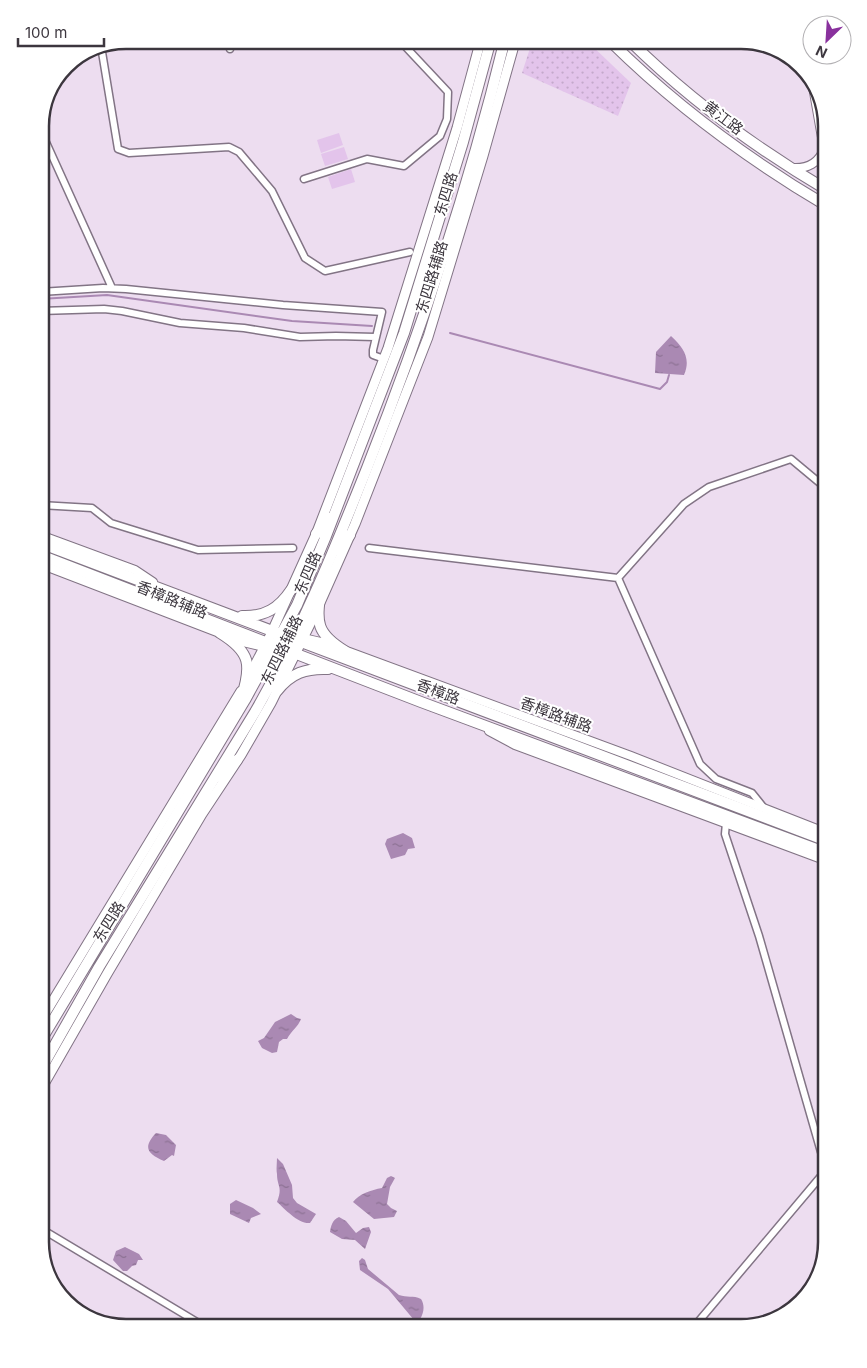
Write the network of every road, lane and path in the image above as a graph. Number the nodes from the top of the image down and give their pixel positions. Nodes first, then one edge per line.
1 (407, 49) edge
2 (478, 49) edge
3 (488, 49) edge
4 (502, 49) edge
5 (513, 49) edge
6 (619, 49) edge
7 (638, 49) edge
8 (102, 53) edge
9 (49, 149) edge
10 (818, 159) edge
11 (789, 167) junction
12 (304, 179) dead end
13 (818, 185) edge
14 (818, 200) edge
15 (410, 252) dead end
16 (112, 288) junction
17 (49, 292) edge
18 (49, 311) edge
19 (375, 337) junction
20 (384, 359) junction
21 (818, 482) edge
22 (49, 506) edge
23 (334, 511) junction
24 (316, 534) junction
25 (350, 535) junction
26 (49, 538) edge
27 (49, 546) edge
28 (293, 548) dead end
29 (369, 548) dead end
30 (330, 559) junction
31 (49, 565) edge
32 (49, 565) edge
33 (324, 574) junction
34 (618, 578) junction
35 (161, 588) junction
36 (291, 590) junction
37 (319, 606) junction
38 (227, 613) junction
39 (279, 633) junction
40 (220, 634) junction
41 (299, 639) junction
42 (270, 646) junction
43 (345, 650) junction
44 (291, 652) junction
45 (338, 670) junction
46 (246, 681) junction
47 (278, 691) junction
48 (235, 718) junction
49 (472, 721) junction
50 (218, 747) junction
51 (237, 760) junction
52 (192, 772) junction
53 (210, 786) junction
54 (764, 808) junction
55 (797, 821) joint
56 (726, 823) junction
57 (818, 833) edge
58 (818, 835) edge
59 (818, 849) edge
60 (818, 858) edge
61 (49, 1007) edge
62 (49, 1027) edge
63 (49, 1054) edge
64 (49, 1075) edge
65 (818, 1142) edge
66 (818, 1180) edge
67 (49, 1233) edge
68 (192, 1319) edge
69 (702, 1319) edge

1 - 12 street
2 - 20 main road, 东四路辅路
3 - 23 main road, 东四路
4 - 30 main road, 东四路
5 - 25 main road, 东四路辅路
6 - 14 main road, 黄江路
7 - 11 main road, 黄江路
8 - 15 street
9 - 16 street
10 - 11 street
11 - 13 main road, 黄江路
16 - 17 street
16 - 19 street
18 - 19 street
19 - 20 street
20 - 24 main road, 东四路辅路
21 - 34 street
22 - 28 street
23 - 24 main road
23 - 39 main road, 东四路
24 - 36 main road, 东四路辅路
25 - 30 main road
25 - 37 main road, 东四路辅路
26 - 35 street, 香樟路
27 - 35 main road, 香樟路
29 - 34 street
30 - 33 main road, 东四路
31 - 40 street, 香樟路辅路
32 - 42 main road, 香樟路
33 - 37 main road
33 - 41 main road, 东四路
34 - 54 street
35 - 38 main road, 香樟路
36 - 38 main road
36 - 39 main road, 东四路辅路
37 - 41 main road, 东四路辅路
37 - 43 main road
38 - 39 main road, 香樟路
39 - 41 main road, 香樟路
39 - 42 main road, 东四路
40 - 42 street, 香樟路辅路
40 - 46 main road
41 - 43 street, 香樟路辅路
41 - 44 main road, 东四路
41 - 58 main road, 香樟路
42 - 44 main road, 香樟路
42 - 46 main road, 东四路辅路
42 - 48 main road, 东四路
43 - 54 street, 香樟路辅路
44 - 45 main road, 香樟路
44 - 47 main road, 东四路辅路
44 - 53 main road, 东四路
45 - 47 main road
45 - 49 main road, 香樟路
46 - 48 main road
46 - 52 main road, 东四路辅路
47 - 51 main road, 东四路辅路
48 - 50 main road, 东四路
49 - 56 street
49 - 59 main road, 香樟路
50 - 52 main road
50 - 62 main road, 东四路
51 - 53 main road
51 - 64 main road, 东四路辅路
52 - 61 main road, 东四路辅路
53 - 63 main road, 东四路
54 - 55 street, 香樟路辅路
55 - 57 main road
56 - 60 street
56 - 65 street
66 - 69 street
67 - 68 street

